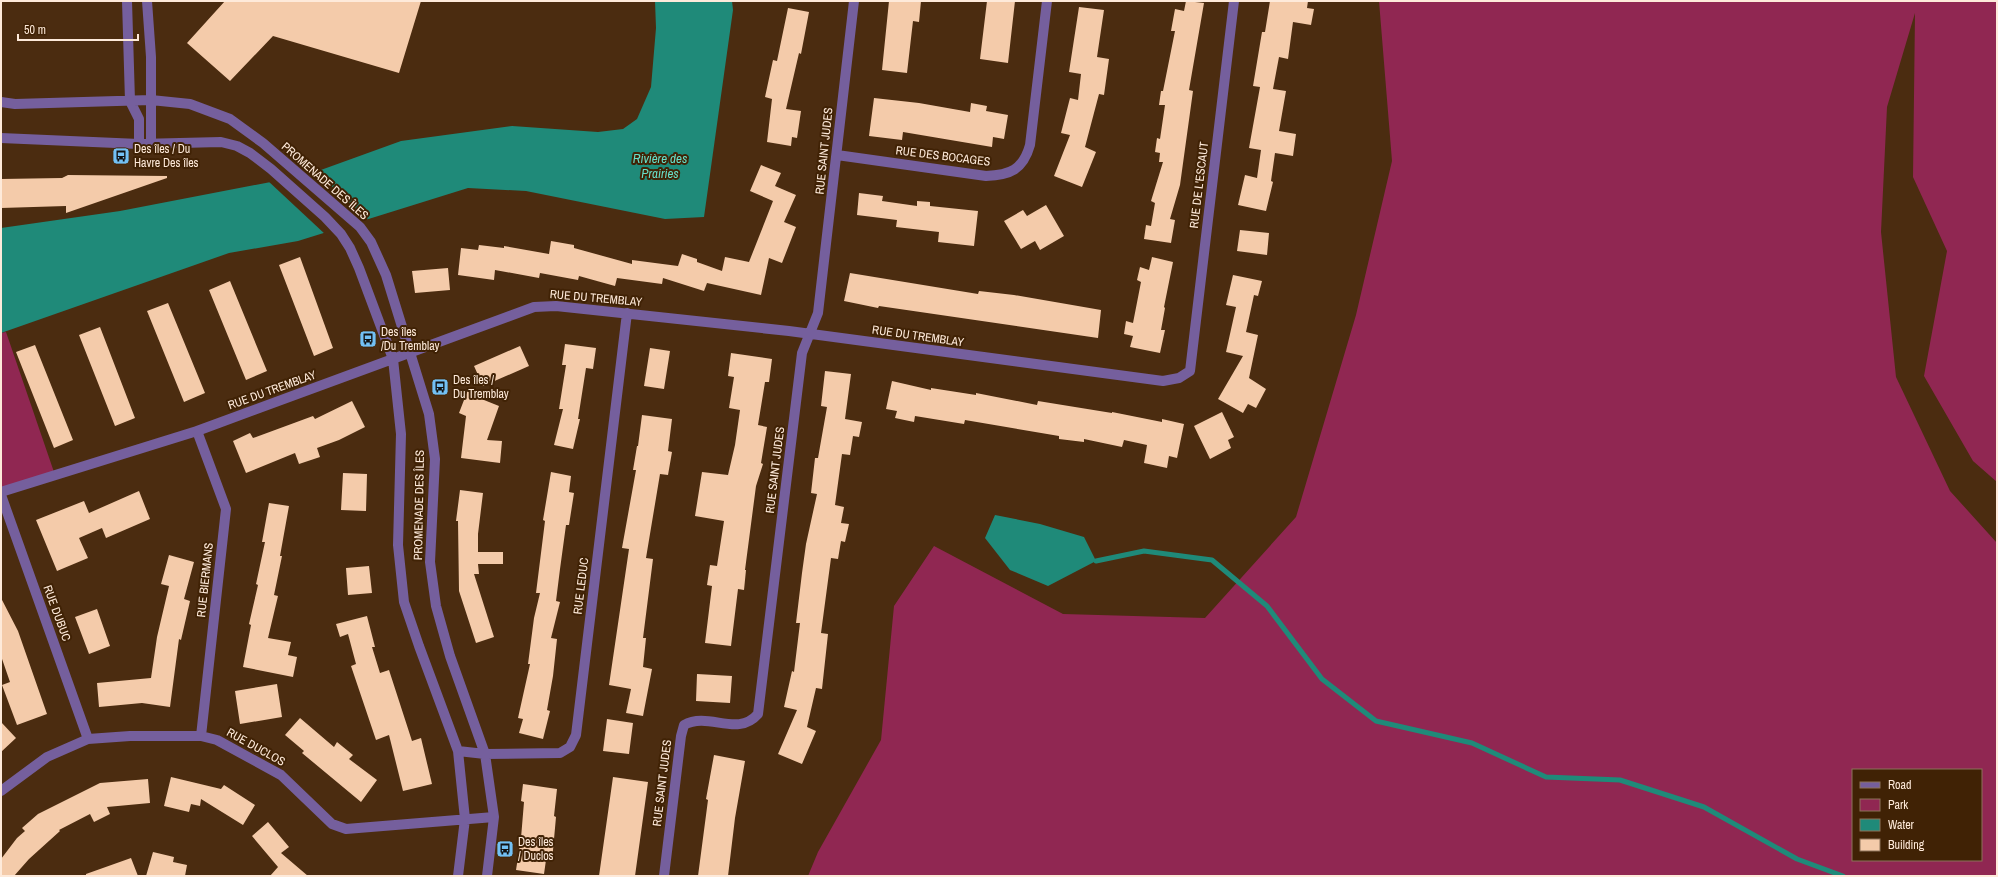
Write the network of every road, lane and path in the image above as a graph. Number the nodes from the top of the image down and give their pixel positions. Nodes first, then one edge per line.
1 (127, 1) edge
2 (147, 1) edge
3 (854, 1) edge
4 (1046, 1) edge
5 (1234, 1) edge
6 (151, 100) junction
7 (130, 101) junction
8 (1, 102) edge
9 (1, 138) edge
10 (151, 143) junction
11 (139, 144) junction
12 (837, 155) junction
13 (627, 313) junction
14 (810, 334) junction
15 (411, 352) junction
16 (393, 359) junction
17 (1190, 371) joint
18 (197, 431) junction
19 (1, 494) edge
20 (201, 736) junction
21 (88, 739) junction
22 (458, 751) junction
23 (486, 754) junction
24 (1, 791) edge
25 (494, 816) junction
26 (465, 819) junction
27 (458, 876) edge
28 (487, 876) edge
29 (664, 876) edge

1 - 7 street
2 - 6 street
3 - 12 street, RUE SAINT JUDES
4 - 12 street, RUE DES BOCAGES
5 - 17 street, RUE DE L'ESCAUT
6 - 7 street, PROMENADE DES ÎLES
6 - 10 street
6 - 15 street, PROMENADE DES ÎLES
7 - 8 street, PROMENADE DES ÎLES
7 - 11 street
9 - 11 street, PROMENADE DES ÎLES
10 - 11 street, PROMENADE DES ÎLES
10 - 16 street, PROMENADE DES ÎLES
12 - 14 street, RUE SAINT JUDES
13 - 14 street, RUE DU TREMBLAY
13 - 15 street, RUE DU TREMBLAY
13 - 23 street, RUE LEDUC
14 - 17 street, RUE DU TREMBLAY
14 - 29 street, RUE SAINT JUDES
15 - 16 street, RUE DU TREMBLAY
15 - 23 street, PROMENADE DES ÎLES
16 - 18 street, RUE DU TREMBLAY
16 - 22 street, PROMENADE DES ÎLES
18 - 19 street, RUE DU TREMBLAY
18 - 20 street, RUE BIERMANS
19 - 21 street, RUE DUBUC
20 - 21 street, RUE DUCLOS
20 - 26 street, RUE DUCLOS
21 - 24 street, RUE DUCLOS
22 - 23 street, RUE LEDUC
22 - 26 street, PROMENADE DES ÎLES
23 - 25 street, PROMENADE DES ÎLES
25 - 26 street, RUE DUCLOS
25 - 28 street, PROMENADE DES ÎLES
26 - 27 street, PROMENADE DES ÎLES

